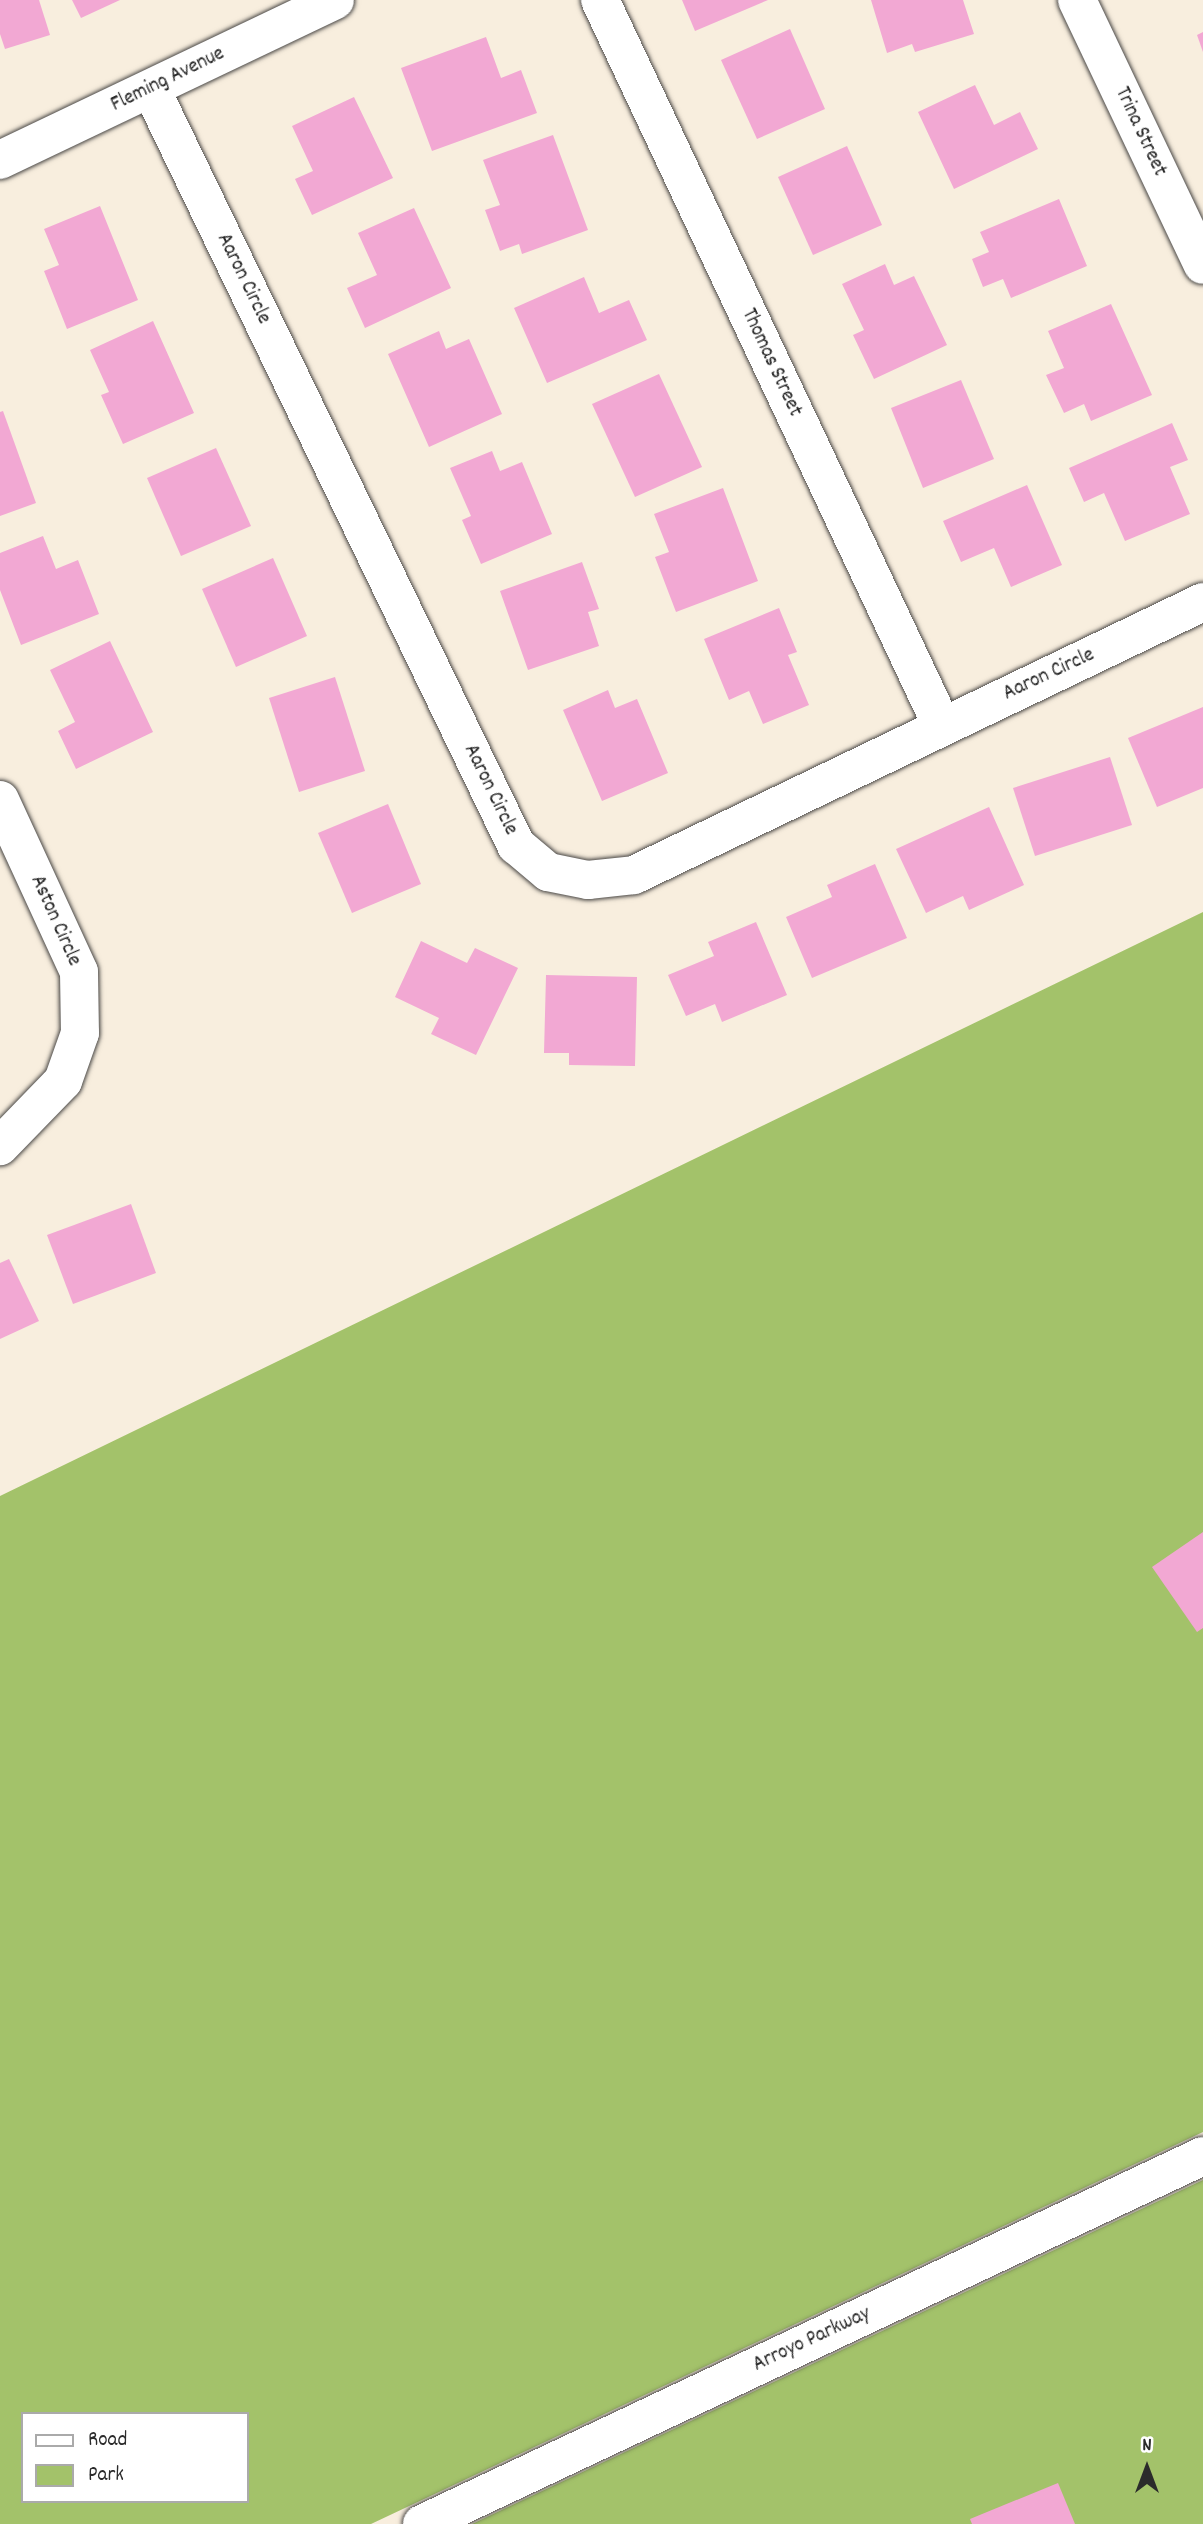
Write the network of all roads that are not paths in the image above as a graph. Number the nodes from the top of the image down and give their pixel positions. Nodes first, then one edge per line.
1 (335, 0) edge
2 (600, 0) edge
3 (1077, 0) edge
4 (151, 89) junction
5 (0, 160) edge
6 (1203, 265) edge
7 (1203, 602) edge
8 (942, 726) junction
9 (0, 800) edge
10 (0, 1146) edge
11 (1203, 2156) edge
12 (422, 2524) edge

1 - 4 street, Fleming Avenue
2 - 8 street, Thomas Street
3 - 6 street, Trina Street
4 - 5 street, Fleming Avenue
4 - 8 street, Aaron Circle
7 - 8 street, Aaron Circle
9 - 10 street, Aston Circle
11 - 12 street, Arroyo Parkway

